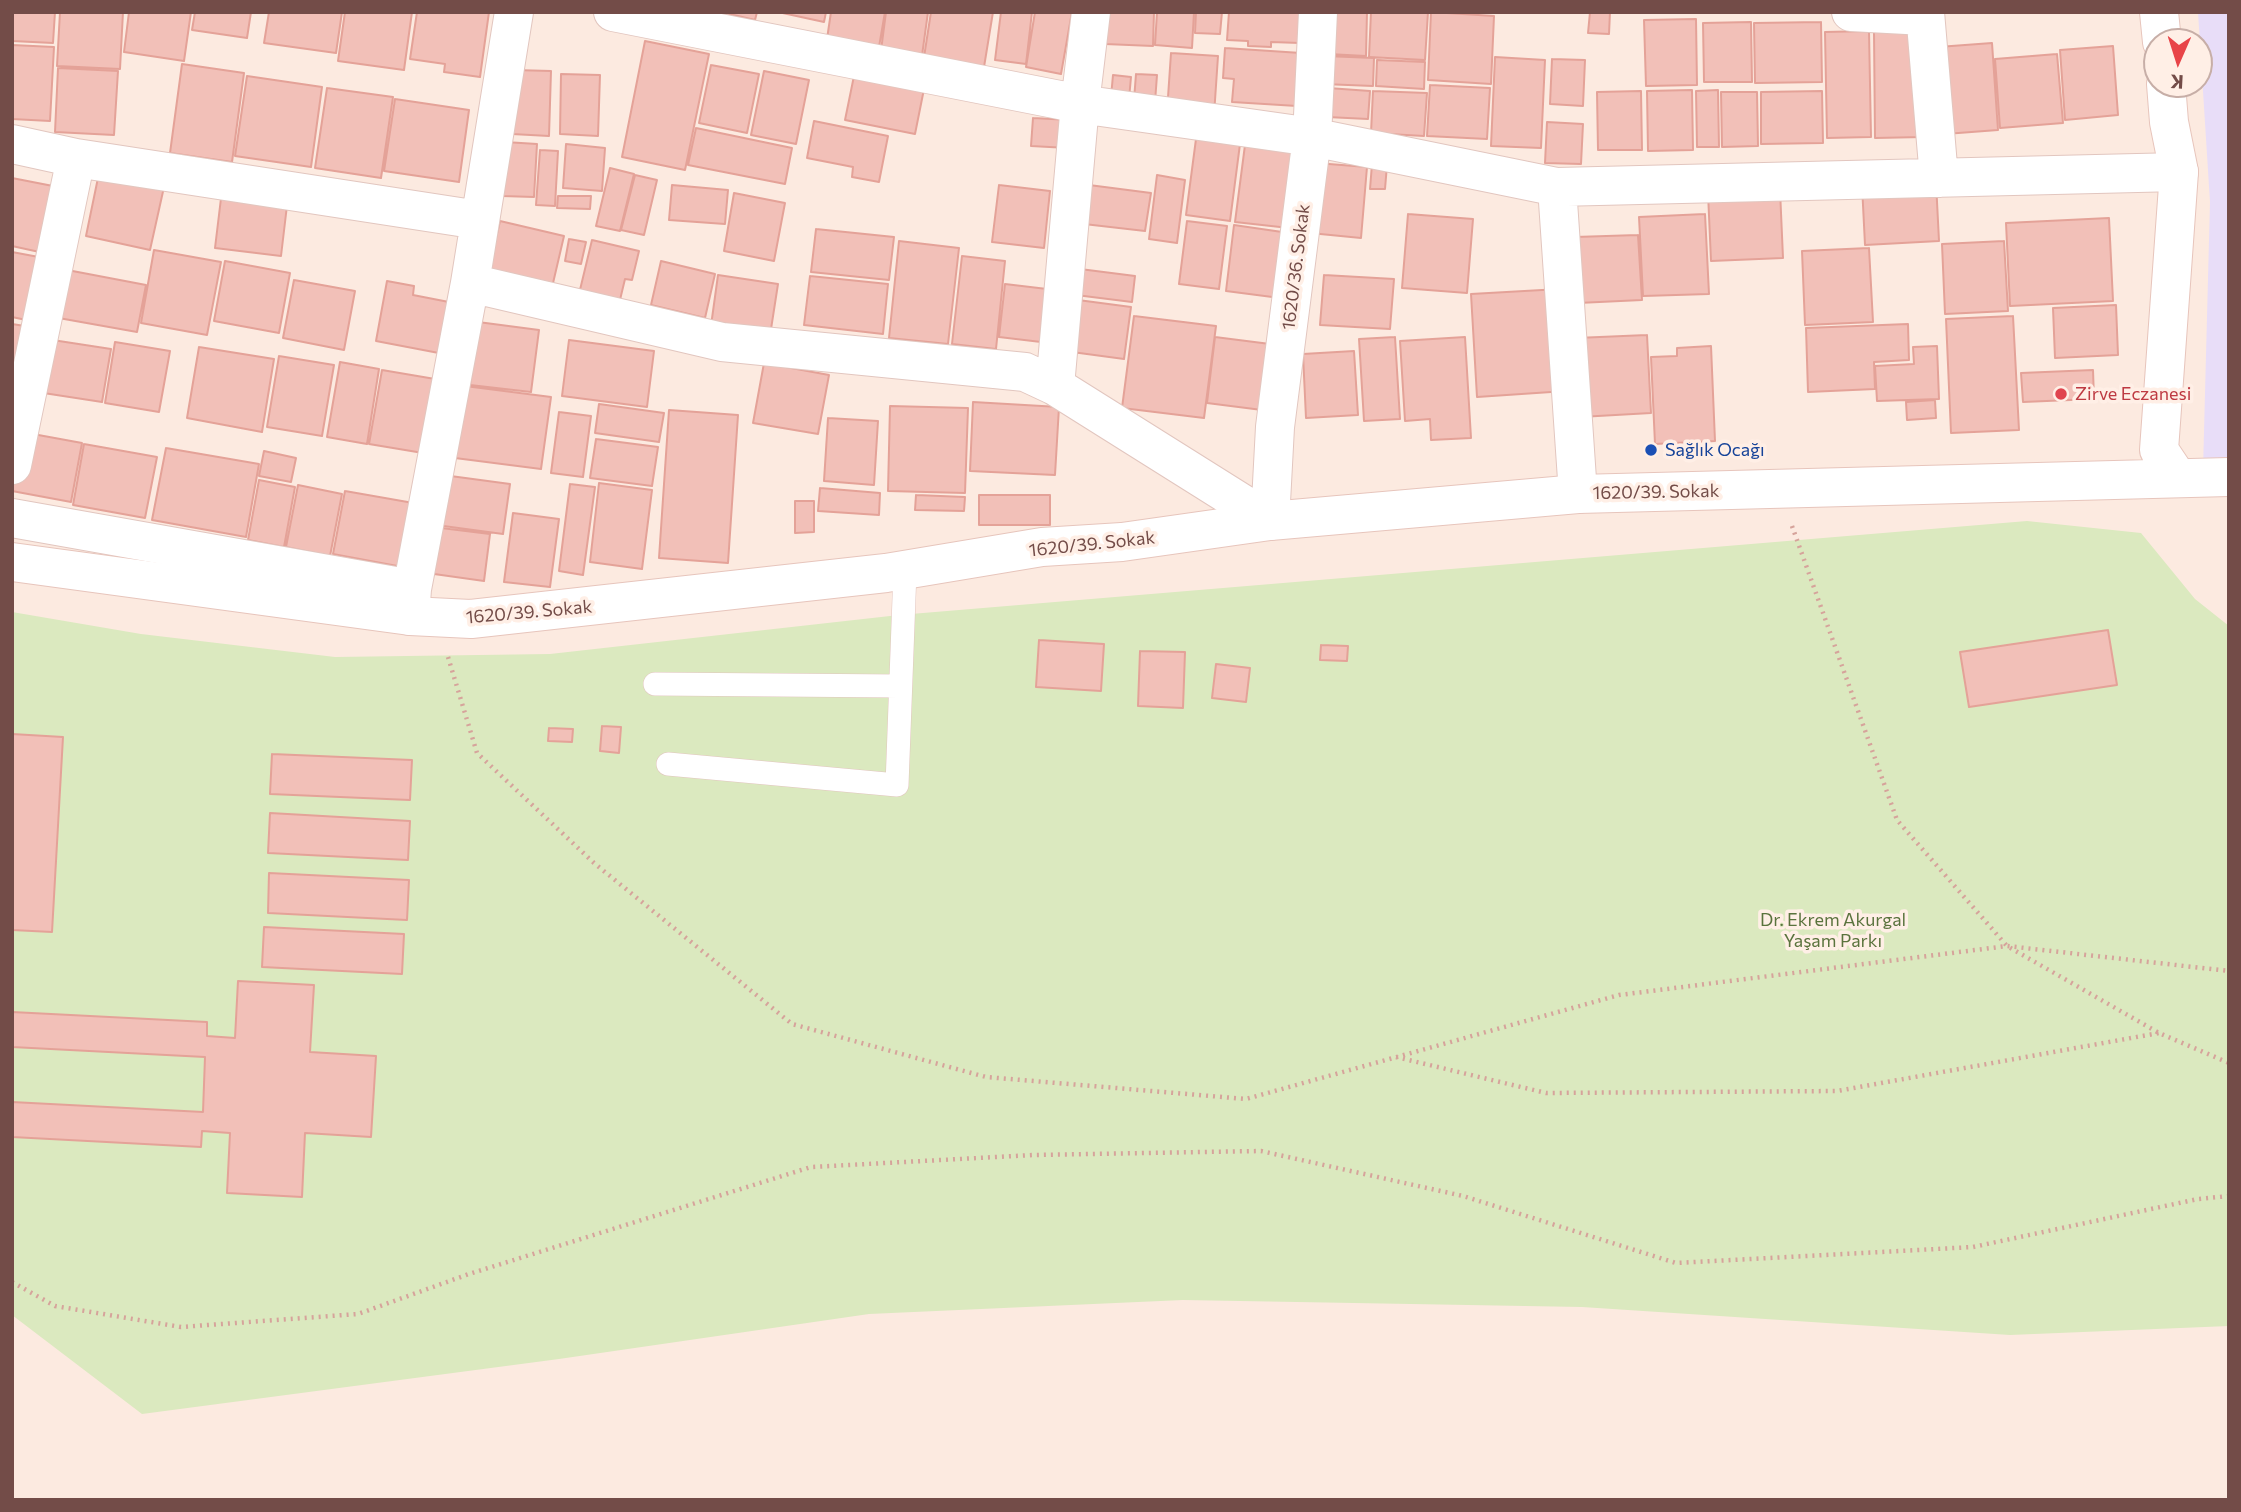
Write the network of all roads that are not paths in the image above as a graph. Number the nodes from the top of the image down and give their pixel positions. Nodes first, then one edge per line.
1 (514, 12) edge
2 (613, 12) edge
3 (1091, 12) edge
4 (1318, 12) edge
5 (1851, 12) edge
6 (1925, 14) edge
7 (2167, 98) edge
8 (1080, 104) junction
9 (1312, 137) junction
10 (12, 144) edge
11 (76, 158) junction
12 (2179, 172) junction
13 (1938, 178) junction
14 (1557, 187) junction
15 (479, 220) junction
16 (470, 283) junction
17 (1055, 386) junction
18 (12, 465) edge
19 (2177, 477) junction
20 (2229, 477) edge
21 (1578, 494) junction
22 (12, 519) edge
23 (1270, 521) junction
24 (12, 562) edge
25 (905, 570) junction
26 (423, 607) junction
27 (654, 684) dead end
28 (899, 686) junction
29 (668, 764) dead end

1 - 15 street
2 - 8 street
3 - 8 street
4 - 9 street, 1620/36. Sokak
5 - 6 street
6 - 13 street
7 - 12 street
8 - 9 street
8 - 17 street
9 - 14 street
9 - 23 street, 1620/36. Sokak
10 - 11 street
11 - 15 street
11 - 18 street
12 - 13 street
12 - 19 street
13 - 14 street
14 - 21 street
15 - 16 street
16 - 17 street
16 - 26 street
17 - 23 street
19 - 20 street, 1620/39. Sokak
19 - 21 street, 1620/39. Sokak
21 - 23 street, 1620/39. Sokak
22 - 26 street
23 - 25 street, 1620/39. Sokak
24 - 26 street, 1620/39. Sokak
25 - 26 street, 1620/39. Sokak
25 - 28 lane
27 - 28 lane
28 - 29 lane

